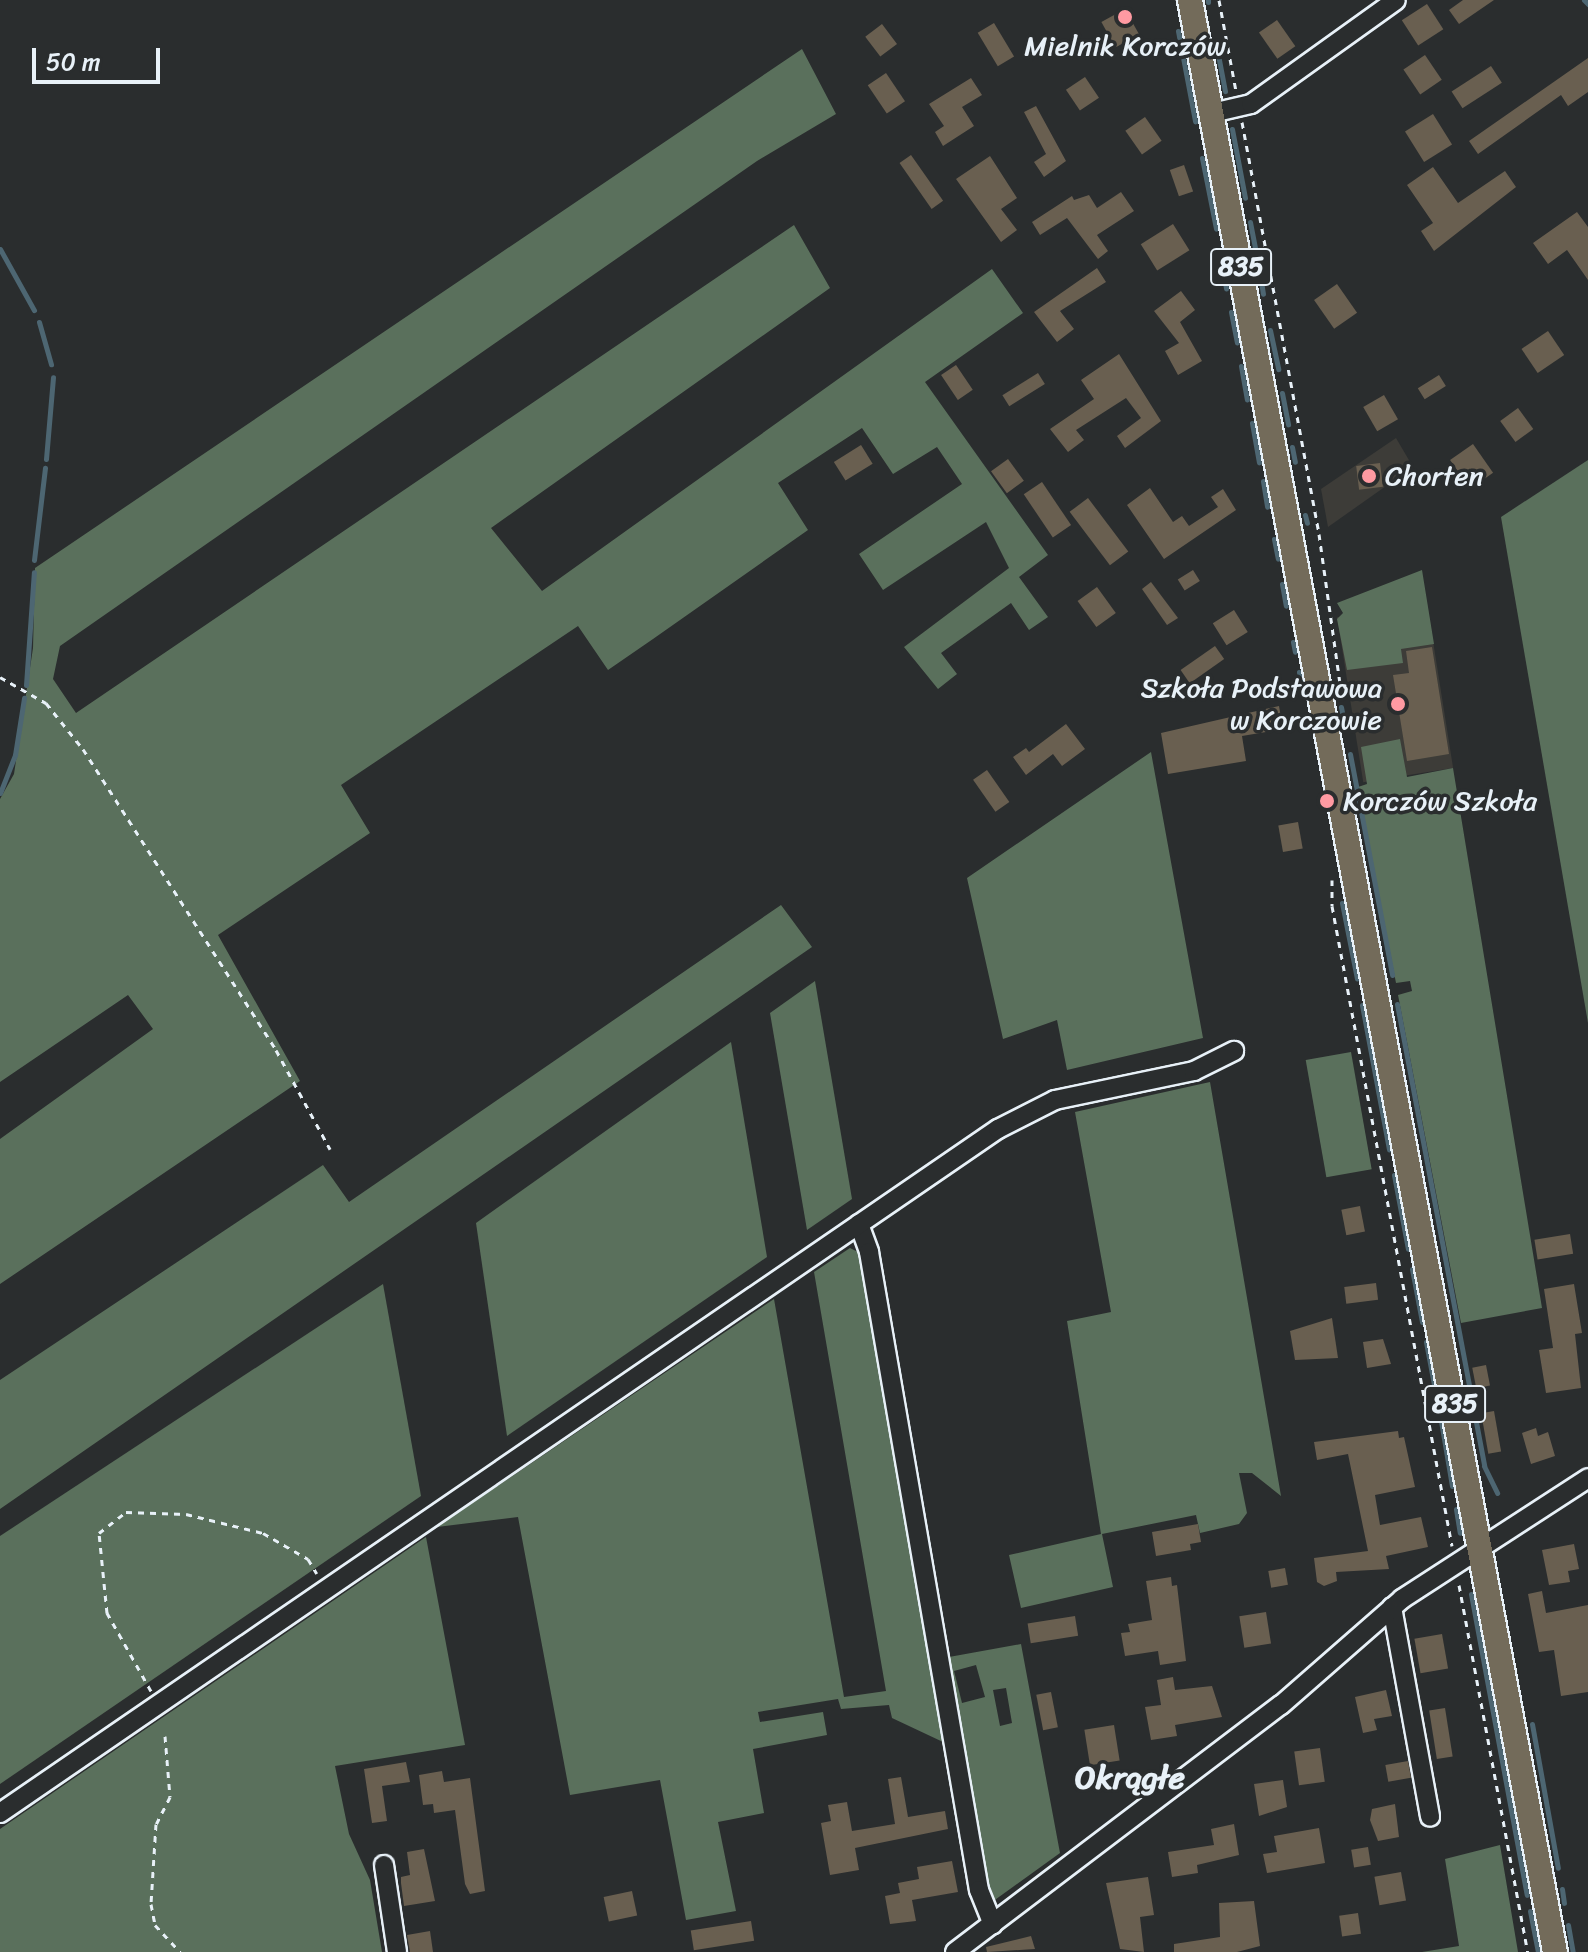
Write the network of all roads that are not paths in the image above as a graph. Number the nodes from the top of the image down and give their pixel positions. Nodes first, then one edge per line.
1 (1190, 0) edge
2 (1396, 0) edge
3 (1212, 113) junction
4 (1234, 1051) dead end
5 (859, 1224) junction
6 (1588, 1478) edge
7 (1482, 1548) junction
8 (1392, 1607) junction
9 (0, 1813) edge
10 (1430, 1817) dead end
11 (384, 1865) dead end
12 (993, 1924) junction
13 (397, 1952) edge
14 (955, 1952) edge
15 (1555, 1952) edge

1 - 3 main road, 835
2 - 3 street
3 - 7 main road, 835
4 - 5 street
5 - 9 street
5 - 12 street
6 - 7 street
7 - 8 street
7 - 15 main road, 835
8 - 10 street
8 - 12 street
11 - 13 street
12 - 14 street

